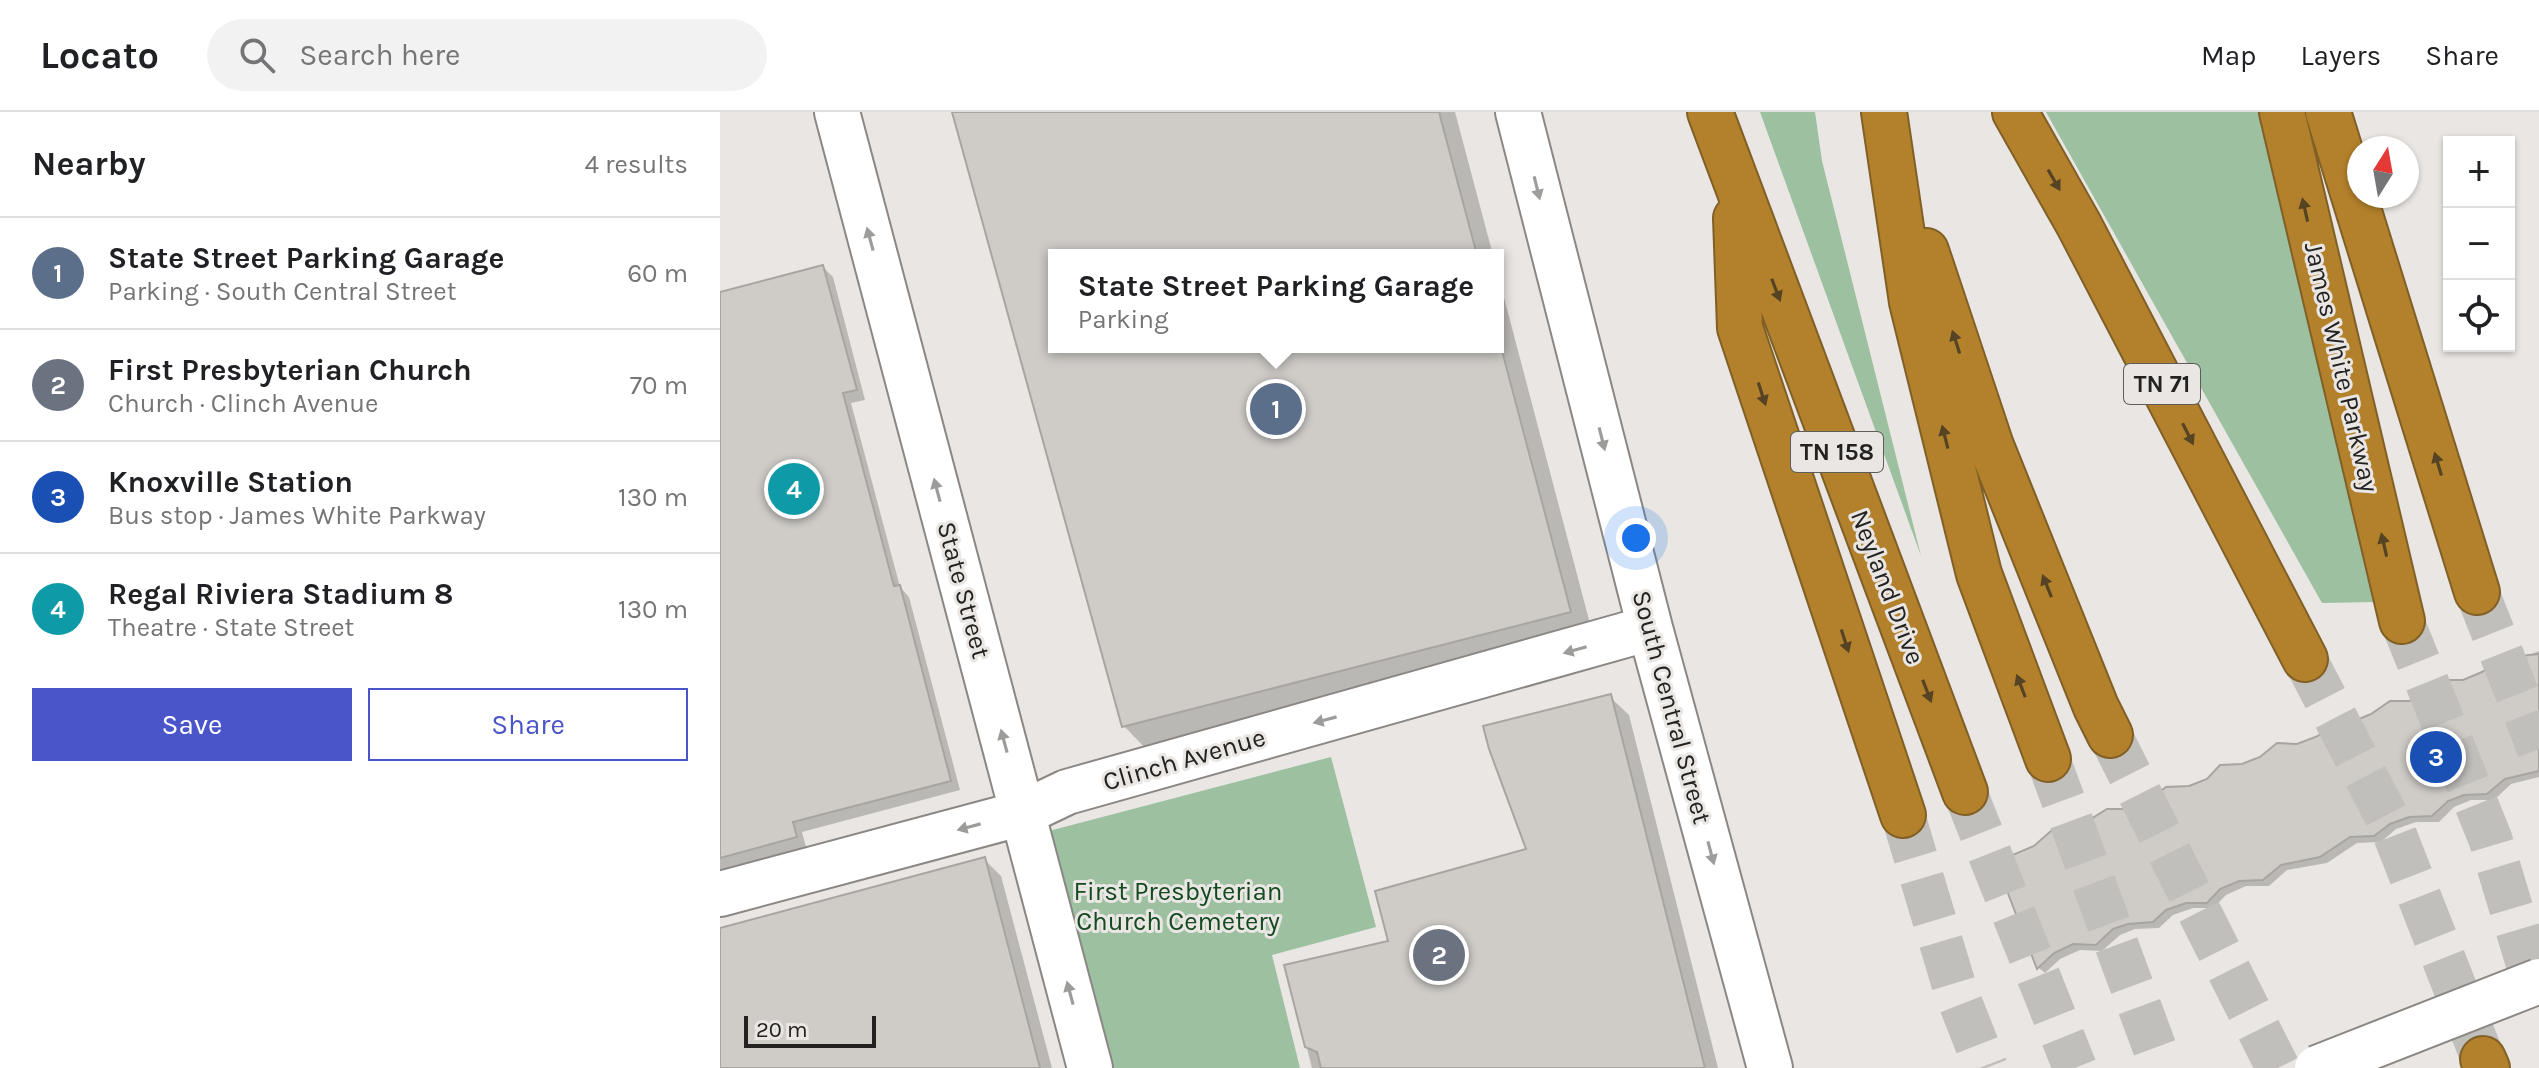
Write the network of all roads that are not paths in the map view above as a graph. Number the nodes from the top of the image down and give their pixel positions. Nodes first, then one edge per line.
1 (837, 112) edge
2 (1518, 112) edge
3 (1710, 112) edge
4 (2015, 112) edge
5 (2282, 112) edge
6 (2328, 112) edge
7 (1886, 124) edge
8 (1734, 180) junction
9 (2477, 592) tunnel mouth
10 (2402, 621) tunnel mouth
11 (1650, 628) junction
12 (2305, 659) tunnel mouth
13 (2110, 735) tunnel mouth
14 (2048, 759) tunnel mouth
15 (1965, 792) tunnel mouth
16 (1023, 813) junction
17 (1903, 815) tunnel mouth
18 (720, 894) edge
19 (2539, 981) edge
20 (1090, 1068) edge
21 (1770, 1068) edge
22 (2317, 1068) edge

16 -> 1 street, State Street
2 -> 11 street, South Central Street
3 - 8 highway, Neyland Drive / TN 158
4 -> 12 highway, TN 71
10 -> 5 highway, James White Parkway
9 -> 6 highway
13 -> 7 highway
14 -> 7 highway
8 -> 15 highway, Neyland Drive / TN 158
8 -> 17 highway
11 -> 16 street, Clinch Avenue
11 -> 21 street, South Central Street
16 -> 18 street, Clinch Avenue
20 -> 16 street, State Street
19 - 22 street, bridge

